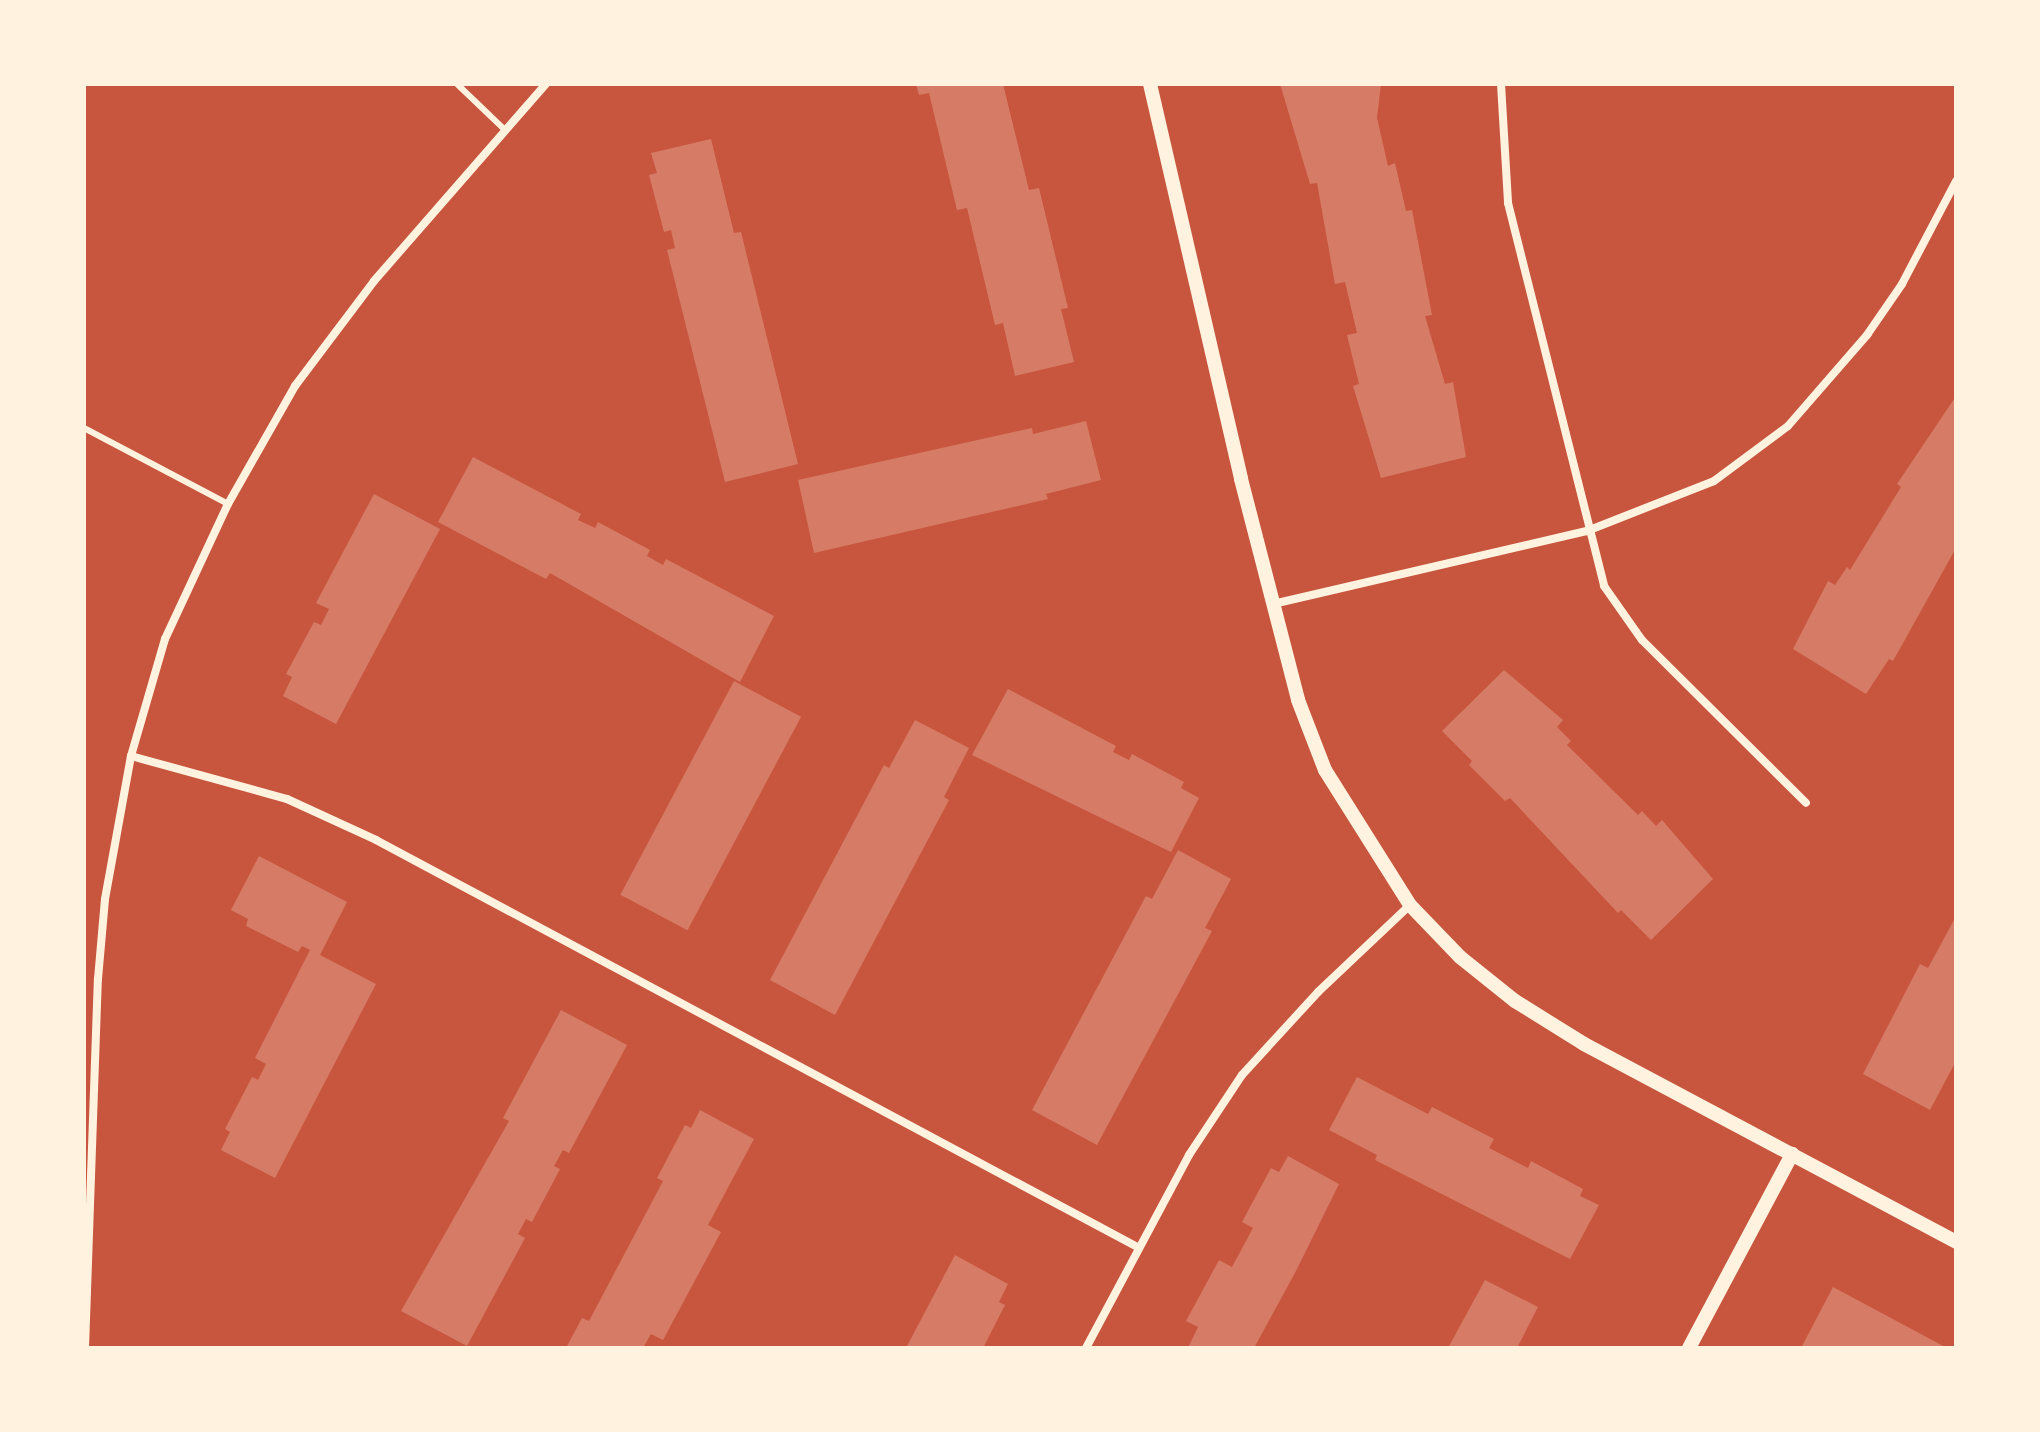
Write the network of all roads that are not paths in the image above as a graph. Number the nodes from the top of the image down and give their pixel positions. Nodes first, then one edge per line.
1 (457, 84) edge
2 (546, 84) edge
3 (1150, 84) edge
4 (1501, 84) edge
5 (505, 130) junction
6 (1956, 181) edge
7 (84, 428) edge
8 (228, 504) junction
9 (1587, 531) junction
10 (1273, 604) junction
11 (131, 756) junction
12 (1806, 803) dead end
13 (1410, 905) junction
14 (1792, 1154) junction
15 (1956, 1242) edge
16 (1139, 1248) junction
17 (85, 1348) edge
18 (1086, 1348) edge
19 (1689, 1348) edge

1 - 5 lane
2 - 5 street
3 - 10 street
4 - 9 street
5 - 8 street
6 - 9 street
7 - 8 lane
8 - 11 street
9 - 10 street
9 - 12 street
10 - 13 street
11 - 16 street
11 - 17 street
13 - 14 street
13 - 16 street
14 - 15 street
14 - 19 street
16 - 18 street

